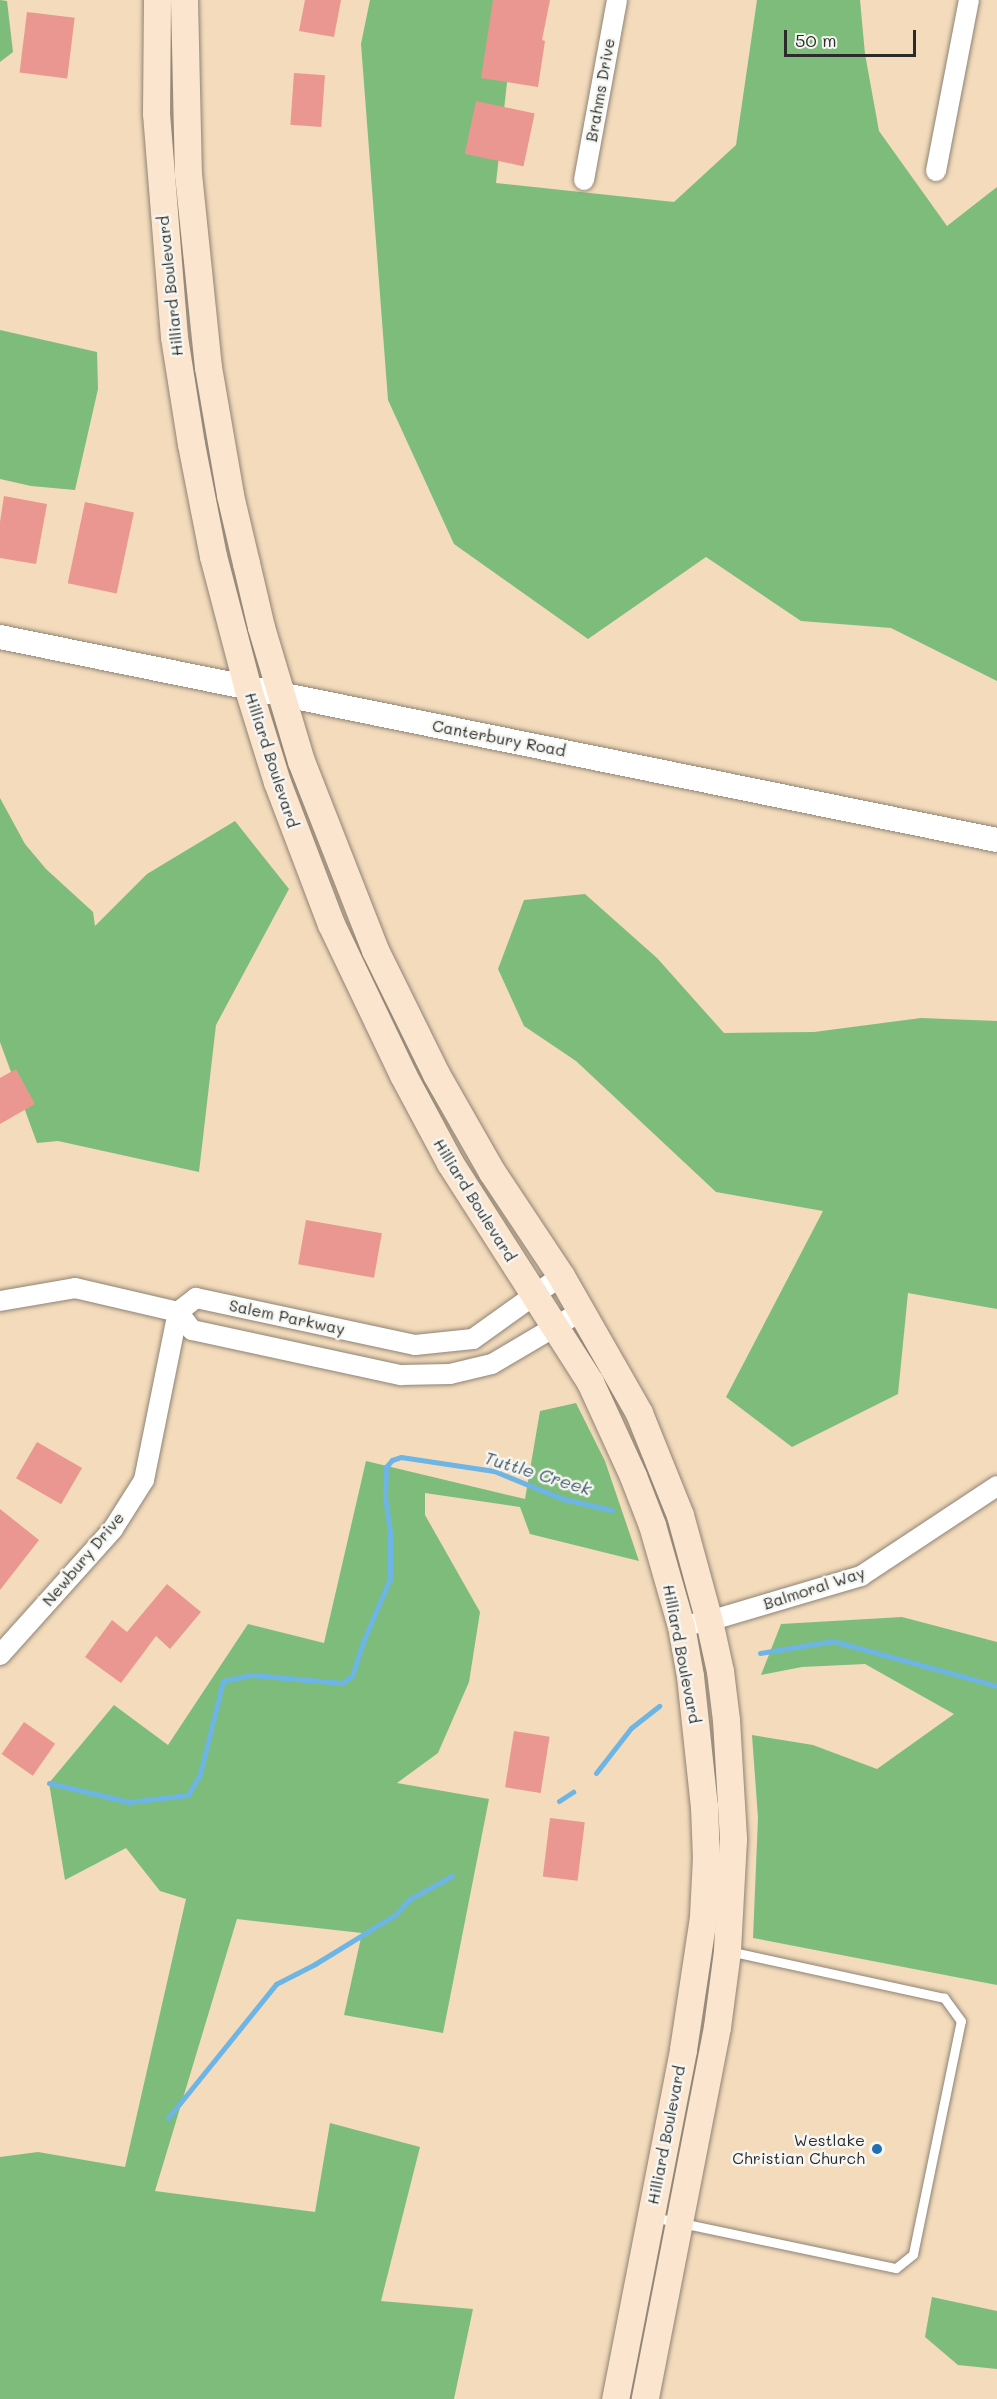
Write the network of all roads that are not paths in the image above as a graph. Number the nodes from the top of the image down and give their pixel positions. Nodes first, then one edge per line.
1 (157, 0) edge
2 (184, 0) edge
3 (617, 0) edge
4 (969, 0) edge
5 (936, 171) dead end
6 (584, 180) dead end
7 (0, 637) edge
8 (248, 689) junction
9 (282, 695) junction
10 (997, 840) edge
11 (561, 1276) junction
12 (534, 1293) junction
13 (0, 1301) edge
14 (582, 1311) junction
15 (178, 1312) junction
16 (556, 1329) junction
17 (997, 1486) edge
18 (709, 1621) junction
19 (681, 1626) junction
20 (0, 1655) edge
21 (713, 1949) junction
22 (651, 2216) junction
23 (680, 2222) junction
24 (615, 2399) edge
25 (645, 2399) edge

1 - 8 main road, Hilliard Boulevard
2 - 9 main road, Hilliard Boulevard
3 - 6 street, Brahms Drive
4 - 5 street
7 - 8 street, Canterbury Road
8 - 9 street, Canterbury Road
8 - 12 main road, Hilliard Boulevard
9 - 10 street, Canterbury Road
9 - 11 main road, Hilliard Boulevard
11 - 12 street, Salem Parkway
11 - 14 main road, Hilliard Boulevard
12 - 15 street, Salem Parkway
12 - 16 main road, Hilliard Boulevard
13 - 15 street
14 - 16 street
14 - 18 main road, Hilliard Boulevard
15 - 16 street
15 - 20 street, Newbury Drive
16 - 19 main road, Hilliard Boulevard
17 - 18 street, Balmoral Way
18 - 19 street, Balmoral Way
18 - 21 main road, Hilliard Boulevard
19 - 21 main road, Hilliard Boulevard
21 - 22 main road, Hilliard Boulevard
21 - 23 main road, Hilliard Boulevard
21 - 23 lane
22 - 23 lane
22 - 24 main road, Hilliard Boulevard
23 - 25 main road, Hilliard Boulevard

